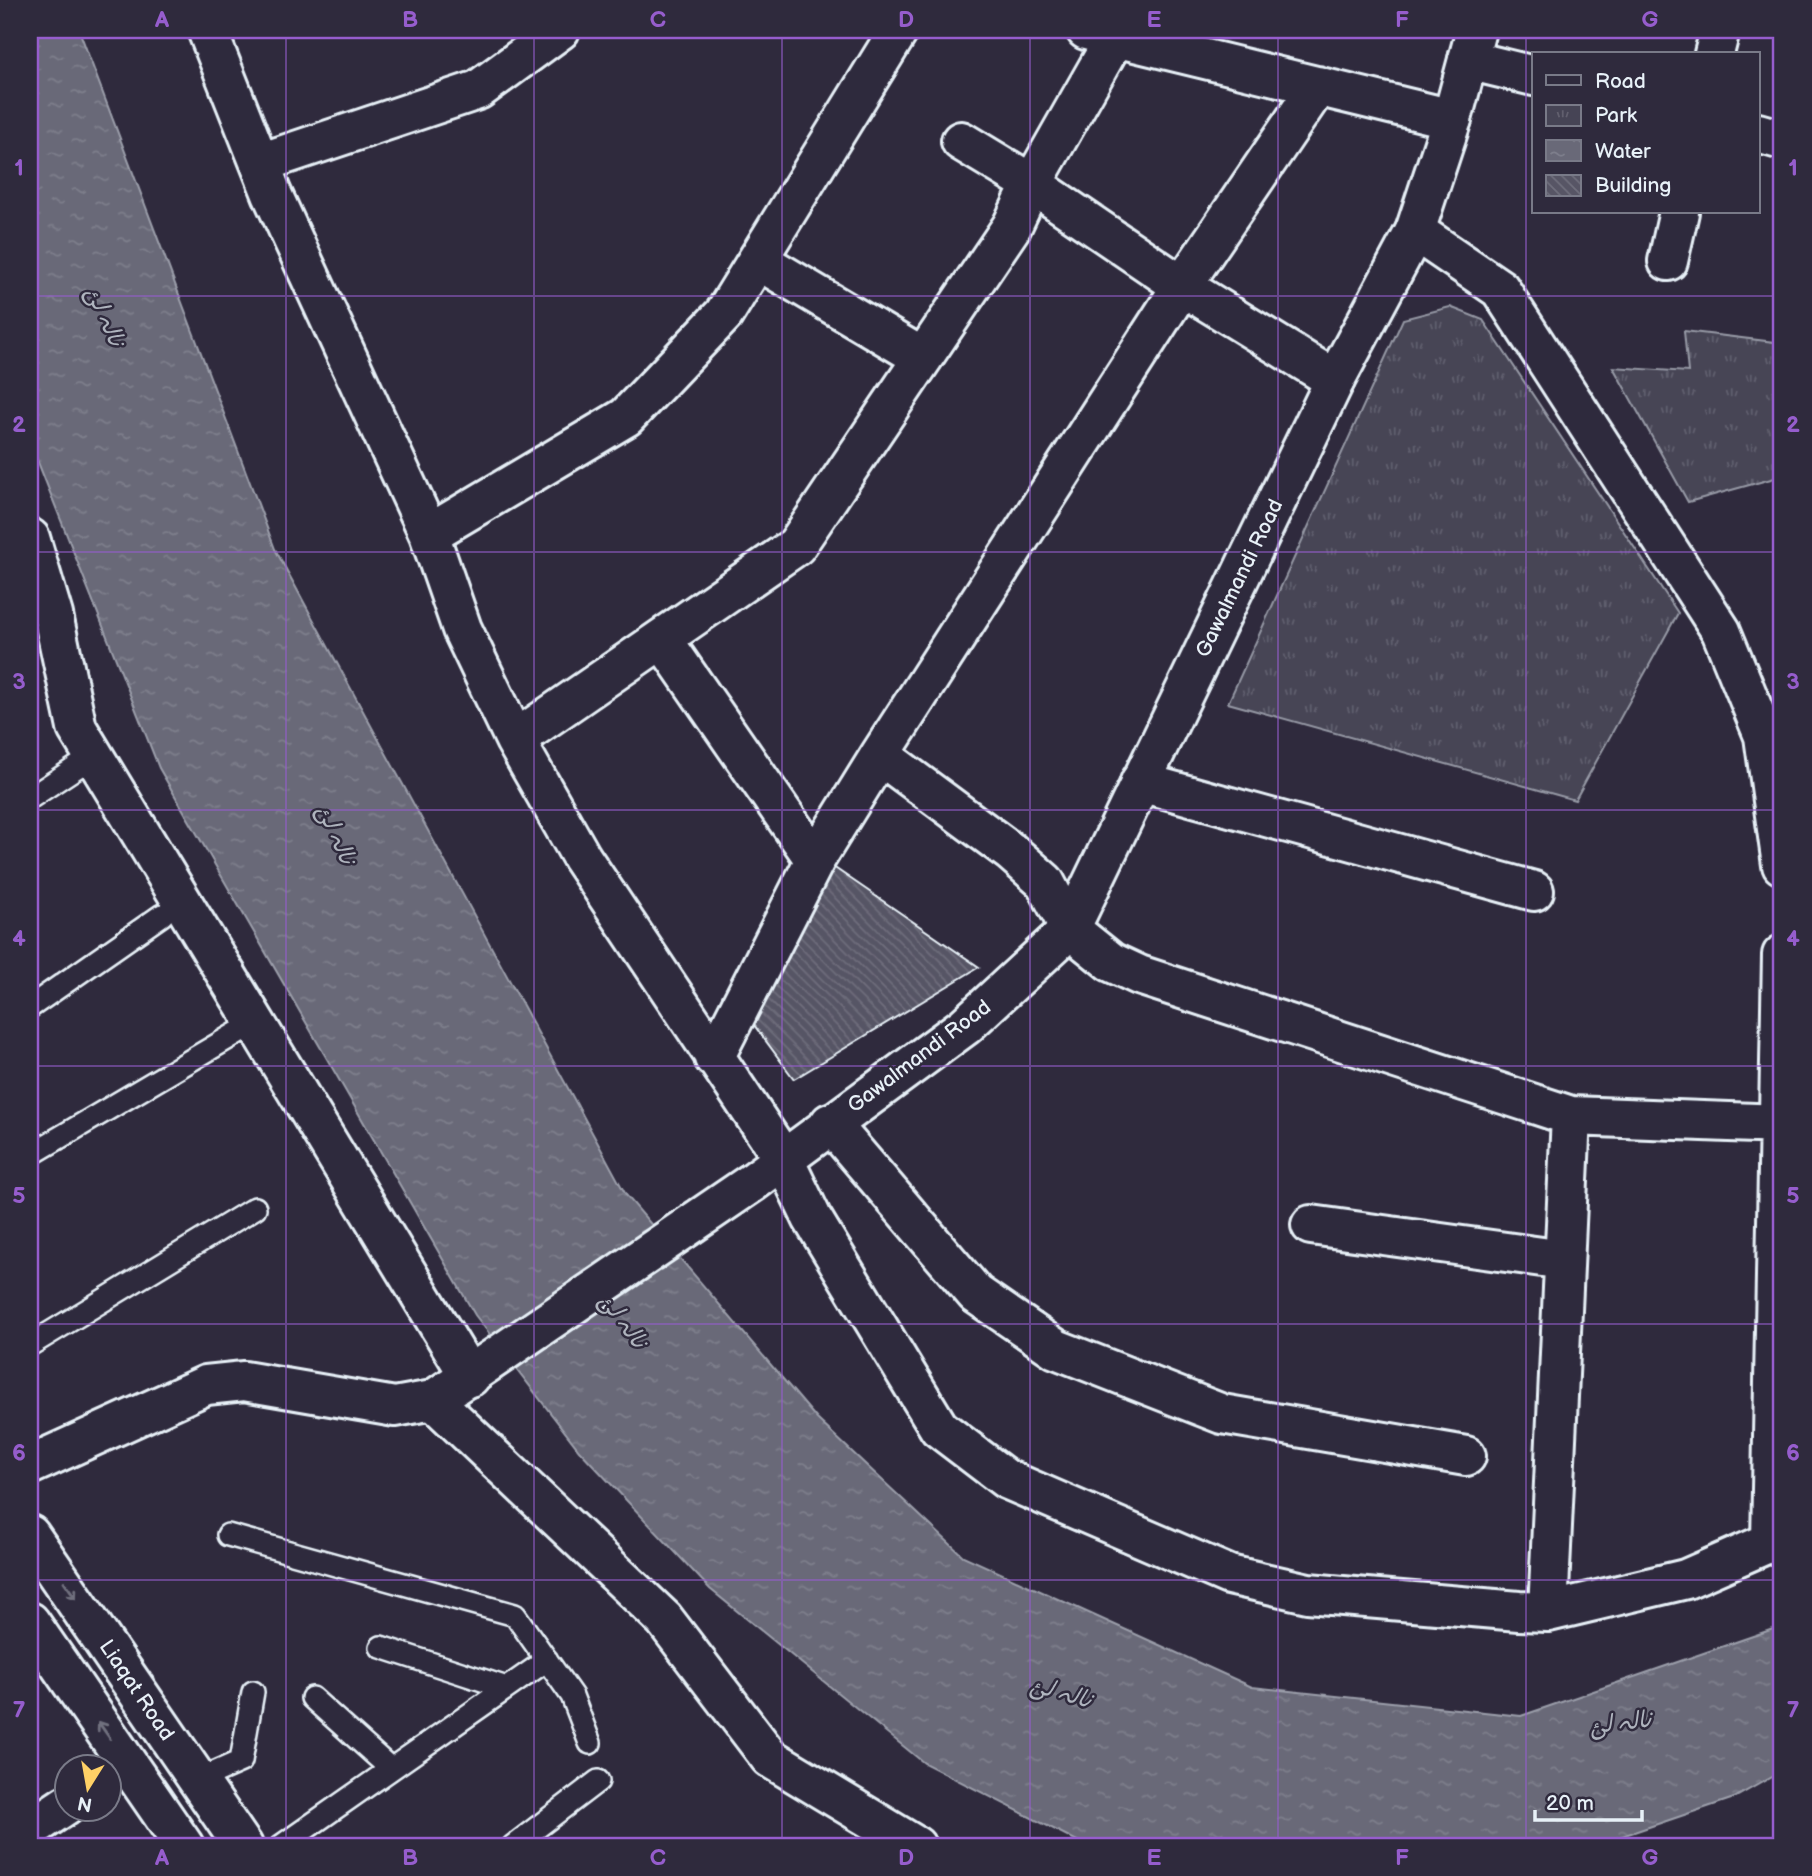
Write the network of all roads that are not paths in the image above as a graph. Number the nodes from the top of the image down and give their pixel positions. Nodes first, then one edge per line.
1 (207, 30) edge
2 (560, 30) edge
3 (899, 30) edge
4 (1720, 30) edge
5 (1101, 33) edge
6 (1472, 45) edge
7 (1714, 52) edge
8 (1532, 75) edge
9 (1318, 86) junction
10 (1452, 119) junction
11 (1759, 133) edge
12 (1782, 140) edge
13 (961, 141) dead end
14 (260, 163) junction
15 (1032, 184) junction
16 (1679, 214) edge
17 (1415, 231) junction
18 (758, 260) junction
19 (1668, 261) dead end
20 (1182, 286) junction
21 (923, 358) junction
22 (1335, 380) junction
23 (429, 534) junction
24 (30, 538) edge
25 (663, 640) junction
26 (515, 740) junction
27 (880, 755) junction
28 (92, 757) junction
29 (1140, 782) junction
30 (30, 798) edge
31 (816, 860) junction
32 (1782, 865) edge
33 (1534, 891) dead end
34 (162, 915) dead end
35 (1070, 929) junction
36 (1782, 955) edge
37 (30, 1007) edge
38 (254, 1023) junction
39 (715, 1058) junction
40 (1571, 1116) junction
41 (830, 1123) junction
42 (1781, 1124) edge
43 (30, 1154) edge
44 (784, 1160) junction
45 (255, 1208) dead end
46 (1311, 1225) dead end
47 (1564, 1260) junction
48 (30, 1345) edge
49 (470, 1377) junction
50 (433, 1400) junction
51 (1466, 1456) dead end
52 (30, 1465) edge
53 (30, 1535) edge
54 (228, 1535) dead end
55 (1777, 1540) edge
56 (1548, 1612) junction
57 (30, 1622) edge
58 (381, 1647) dead end
59 (547, 1660) junction
60 (507, 1688) junction
61 (253, 1692) dead end
62 (312, 1698) dead end
63 (590, 1743) dead end
64 (108, 1754) edge
65 (391, 1769) junction
66 (122, 1776) edge
67 (198, 1780) junction
68 (598, 1781) dead end
69 (52, 1814) edge
70 (30, 1829) edge
71 (184, 1846) edge
72 (243, 1846) edge
73 (281, 1846) edge
74 (513, 1846) edge
75 (916, 1846) edge

1 - 14 street
2 - 14 street
3 - 18 street
4 - 7 street
5 - 9 street
5 - 15 street
6 - 8 street
6 - 10 street, Gawalmandi Road
9 - 10 street
9 - 20 street
10 - 17 street, Gawalmandi Road
11 - 12 street
13 - 15 street
14 - 23 street
15 - 20 street
15 - 21 street
16 - 19 street
17 - 22 street, Gawalmandi Road
17 - 32 street
18 - 21 street
18 - 23 street
20 - 22 street
20 - 27 street
21 - 25 street
22 - 29 street, Gawalmandi Road
23 - 26 street
24 - 28 street
25 - 26 street
25 - 31 street
26 - 39 street
27 - 31 street
27 - 35 street
28 - 30 lane
28 - 38 street
29 - 33 street
29 - 35 street, Gawalmandi Road
31 - 39 street
34 - 37 lane
35 - 40 street
35 - 41 street, Gawalmandi Road
36 - 42 street
38 - 43 lane
38 - 49 street
39 - 44 street
40 - 42 street
40 - 47 street
41 - 44 street, Gawalmandi Road
41 - 51 street
42 - 55 street
44 - 49 street, Gawalmandi Road
44 - 56 street
45 - 48 lane
46 - 47 street
47 - 56 street
49 - 50 street, Gawalmandi Road
50 - 52 street, Gawalmandi Road
50 - 75 street
53 -> 67 street, Liaqat Road
54 - 59 lane
55 - 56 street
64 -> 57 street
58 - 60 lane
59 - 60 lane
59 - 63 lane
60 - 65 lane
61 - 67 lane
62 - 65 lane
65 - 73 lane
66 - 71 street
67 - 72 street, Liaqat Road
68 - 74 lane
69 - 70 street

